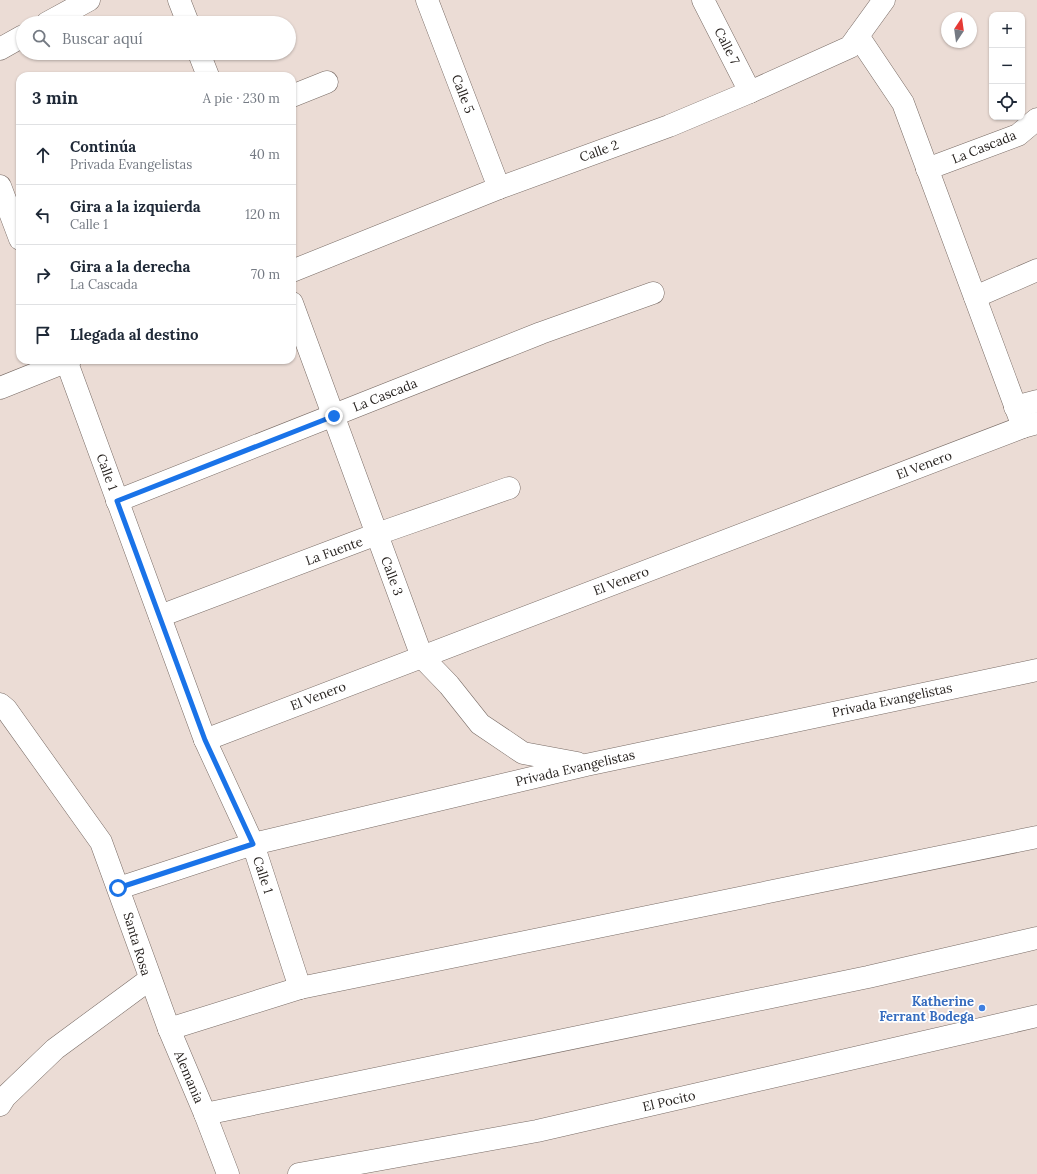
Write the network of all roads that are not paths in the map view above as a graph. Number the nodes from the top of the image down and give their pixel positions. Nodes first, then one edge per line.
1 (89, 0) edge
2 (179, 0) edge
3 (427, 0) edge
4 (703, 0) edge
5 (884, 0) edge
6 (60, 16) edge
7 (185, 16) edge
8 (858, 36) junction
9 (16, 40) edge
10 (0, 49) edge
11 (202, 60) edge
12 (206, 72) edge
13 (327, 82) dead end
14 (750, 92) junction
15 (296, 94) edge
16 (1037, 119) edge
17 (927, 169) junction
18 (0, 186) edge
19 (499, 188) junction
20 (11, 231) edge
21 (296, 269) edge
22 (1037, 270) edge
23 (653, 293) dead end
24 (975, 297) junction
25 (296, 313) edge
26 (57, 364) edge
27 (68, 364) edge
28 (0, 388) edge
29 (1037, 401) edge
30 (1015, 407) junction
31 (334, 416) junction
32 (1030, 425) edge
33 (509, 488) dead end
34 (117, 501) junction
35 (377, 534) junction
36 (160, 616) junction
37 (422, 657) junction
38 (1037, 670) edge
39 (0, 704) edge
40 (205, 740) junction
41 (586, 765) junction
42 (1037, 837) edge
43 (253, 844) junction
44 (118, 888) junction
45 (1037, 938) edge
46 (150, 979) junction
47 (300, 988) junction
48 (1037, 1016) edge
49 (169, 1030) junction
50 (0, 1104) edge
51 (205, 1114) junction
52 (228, 1174) edge
53 (299, 1174) edge

1 - 6 street
2 - 7 street
3 - 19 street, Calle 5
4 - 14 street, Calle 7
5 - 8 street, Calle 2
8 - 14 street, Calle 2
8 - 17 street
9 - 10 street
11 - 12 street
13 - 15 street
14 - 19 street, Calle 2
16 - 17 street, La Cascada
17 - 24 street
18 - 20 street
19 - 21 street, Calle 2
22 - 24 street
23 - 31 street, La Cascada
24 - 30 street
25 - 31 street, Calle 3
26 - 28 street
27 - 34 street, Calle 1
29 - 30 street
30 - 32 street
31 - 34 street, La Cascada
31 - 35 street, Calle 3
32 - 37 street, El Venero
33 - 35 street, La Fuente
34 - 36 street, Calle 1
35 - 36 street, La Fuente
35 - 37 street, Calle 3
36 - 40 street, Calle 1
37 - 40 street, El Venero
37 - 41 street, Calle 3
38 - 41 street, Privada Evangelistas
39 - 44 street, Santa Rosa
40 - 43 street, Calle 1
41 - 43 street, Privada Evangelistas
42 - 47 street
43 - 44 street, Privada Evangelistas
43 - 47 street, Calle 1
44 - 46 street, Santa Rosa
45 - 51 street
46 - 49 street, Alemania
46 - 50 street, Santa Rosa
47 - 49 street
48 - 53 street, El Pocito
49 - 51 street, Alemania
51 - 52 street, Alemania

